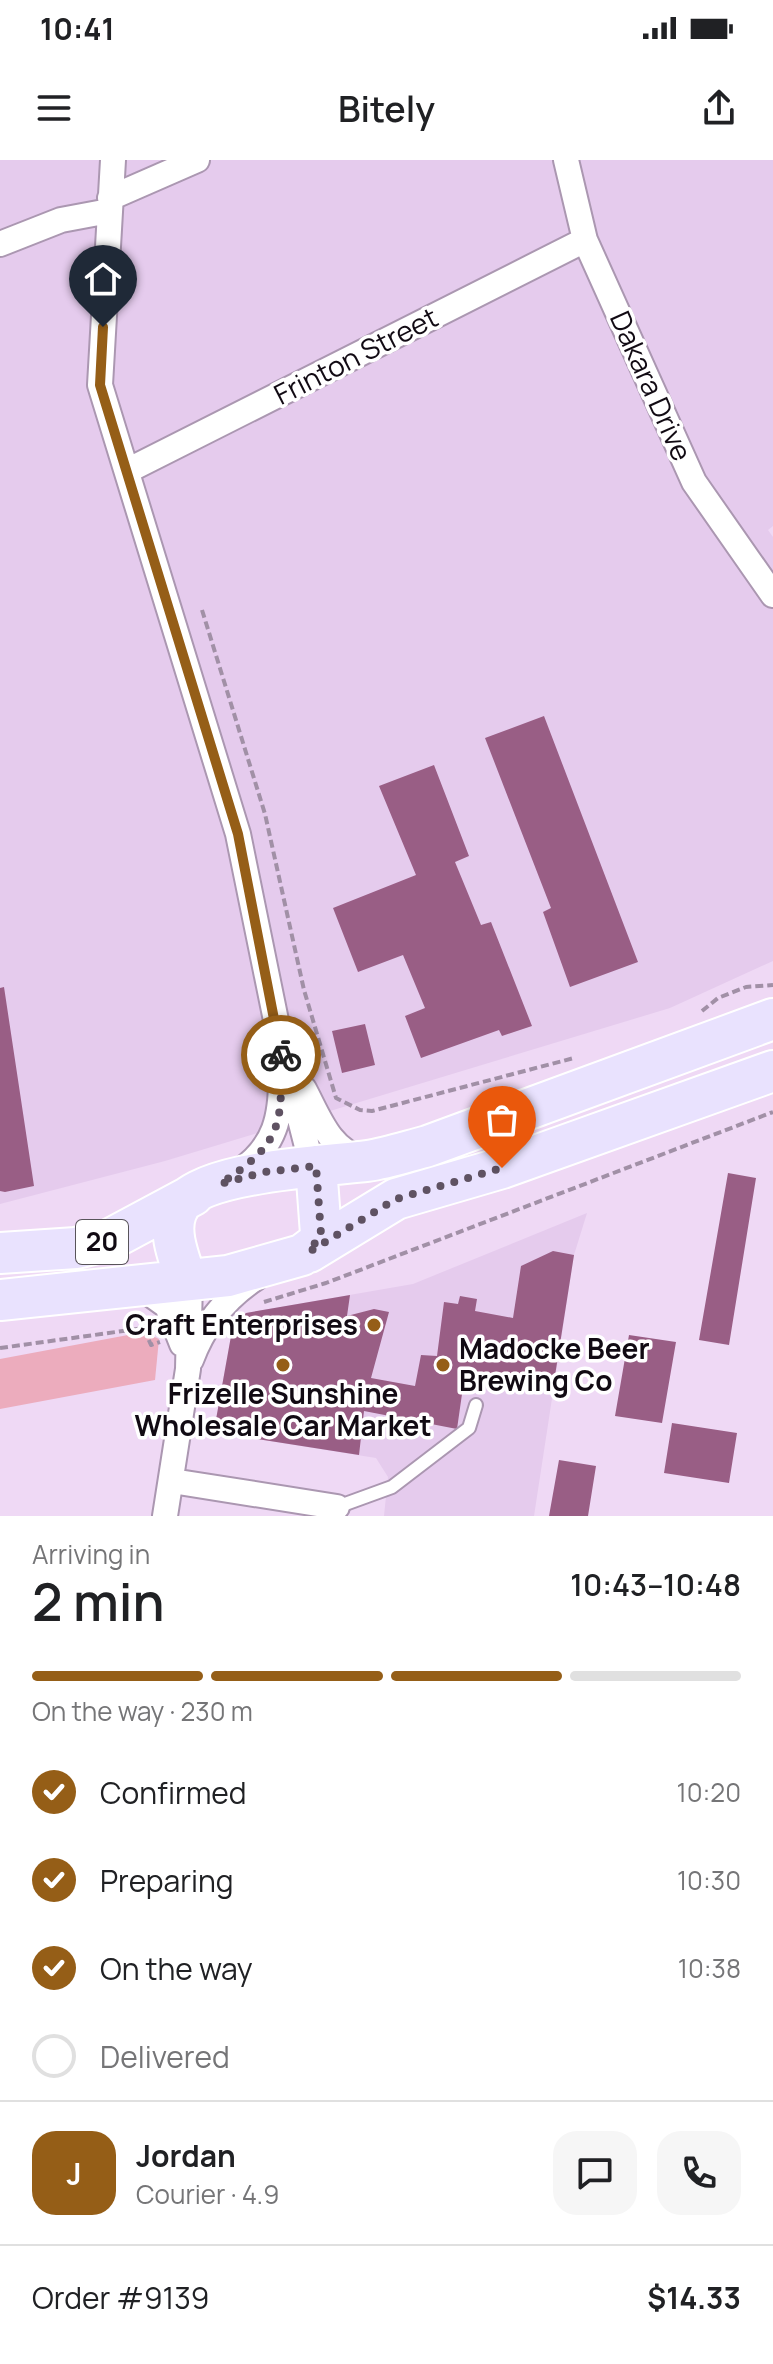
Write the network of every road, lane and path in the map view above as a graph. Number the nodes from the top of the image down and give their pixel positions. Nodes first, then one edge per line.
1 (113, 160) edge
2 (197, 160) edge
3 (566, 160) edge
4 (110, 204) junction
5 (585, 240) junction
6 (0, 244) edge
7 (127, 471) junction
8 (773, 595) edge
9 (202, 610) dead end
10 (773, 985) edge
11 (698, 1013) dead end
12 (773, 1019) edge
13 (281, 1045) junction
14 (580, 1056) dead end
15 (773, 1071) edge
16 (773, 1112) edge
17 (369, 1160) junction
18 (314, 1166) junction
19 (207, 1189) junction
20 (0, 1253) edge
21 (294, 1258) junction
22 (188, 1280) junction
23 (136, 1284) junction
24 (0, 1300) edge
25 (258, 1303) dead end
26 (142, 1329) junction
27 (171, 1333) junction
28 (0, 1348) edge
29 (188, 1369) junction
30 (476, 1405) dead end
31 (172, 1481) junction
32 (337, 1507) joint
33 (165, 1516) edge

1 - 4 street
2 - 4 street
3 - 5 street, Dakara Drive
4 - 6 street
4 - 7 street
5 - 7 street, Frinton Street
5 - 8 street, Dakara Drive
7 - 13 street
9 - 14 path
10 - 11 path
12 - 17 main road, 20
13 - 17 street
13 - 18 street
13 - 19 street
15 - 21 main road, 20
16 - 25 path
17 - 18 main road, 20
18 - 19 main road, 20
18 - 21 main road
19 - 20 main road, 20
19 - 22 main road
21 - 22 main road, 20
21 - 29 street
22 - 23 main road, 20
22 - 29 street
23 - 24 main road, 20
23 - 27 street
26 - 27 path
26 - 27 path
26 - 28 path
27 - 29 street
29 - 31 street
30 - 32 lane
31 - 32 street
31 - 33 street

